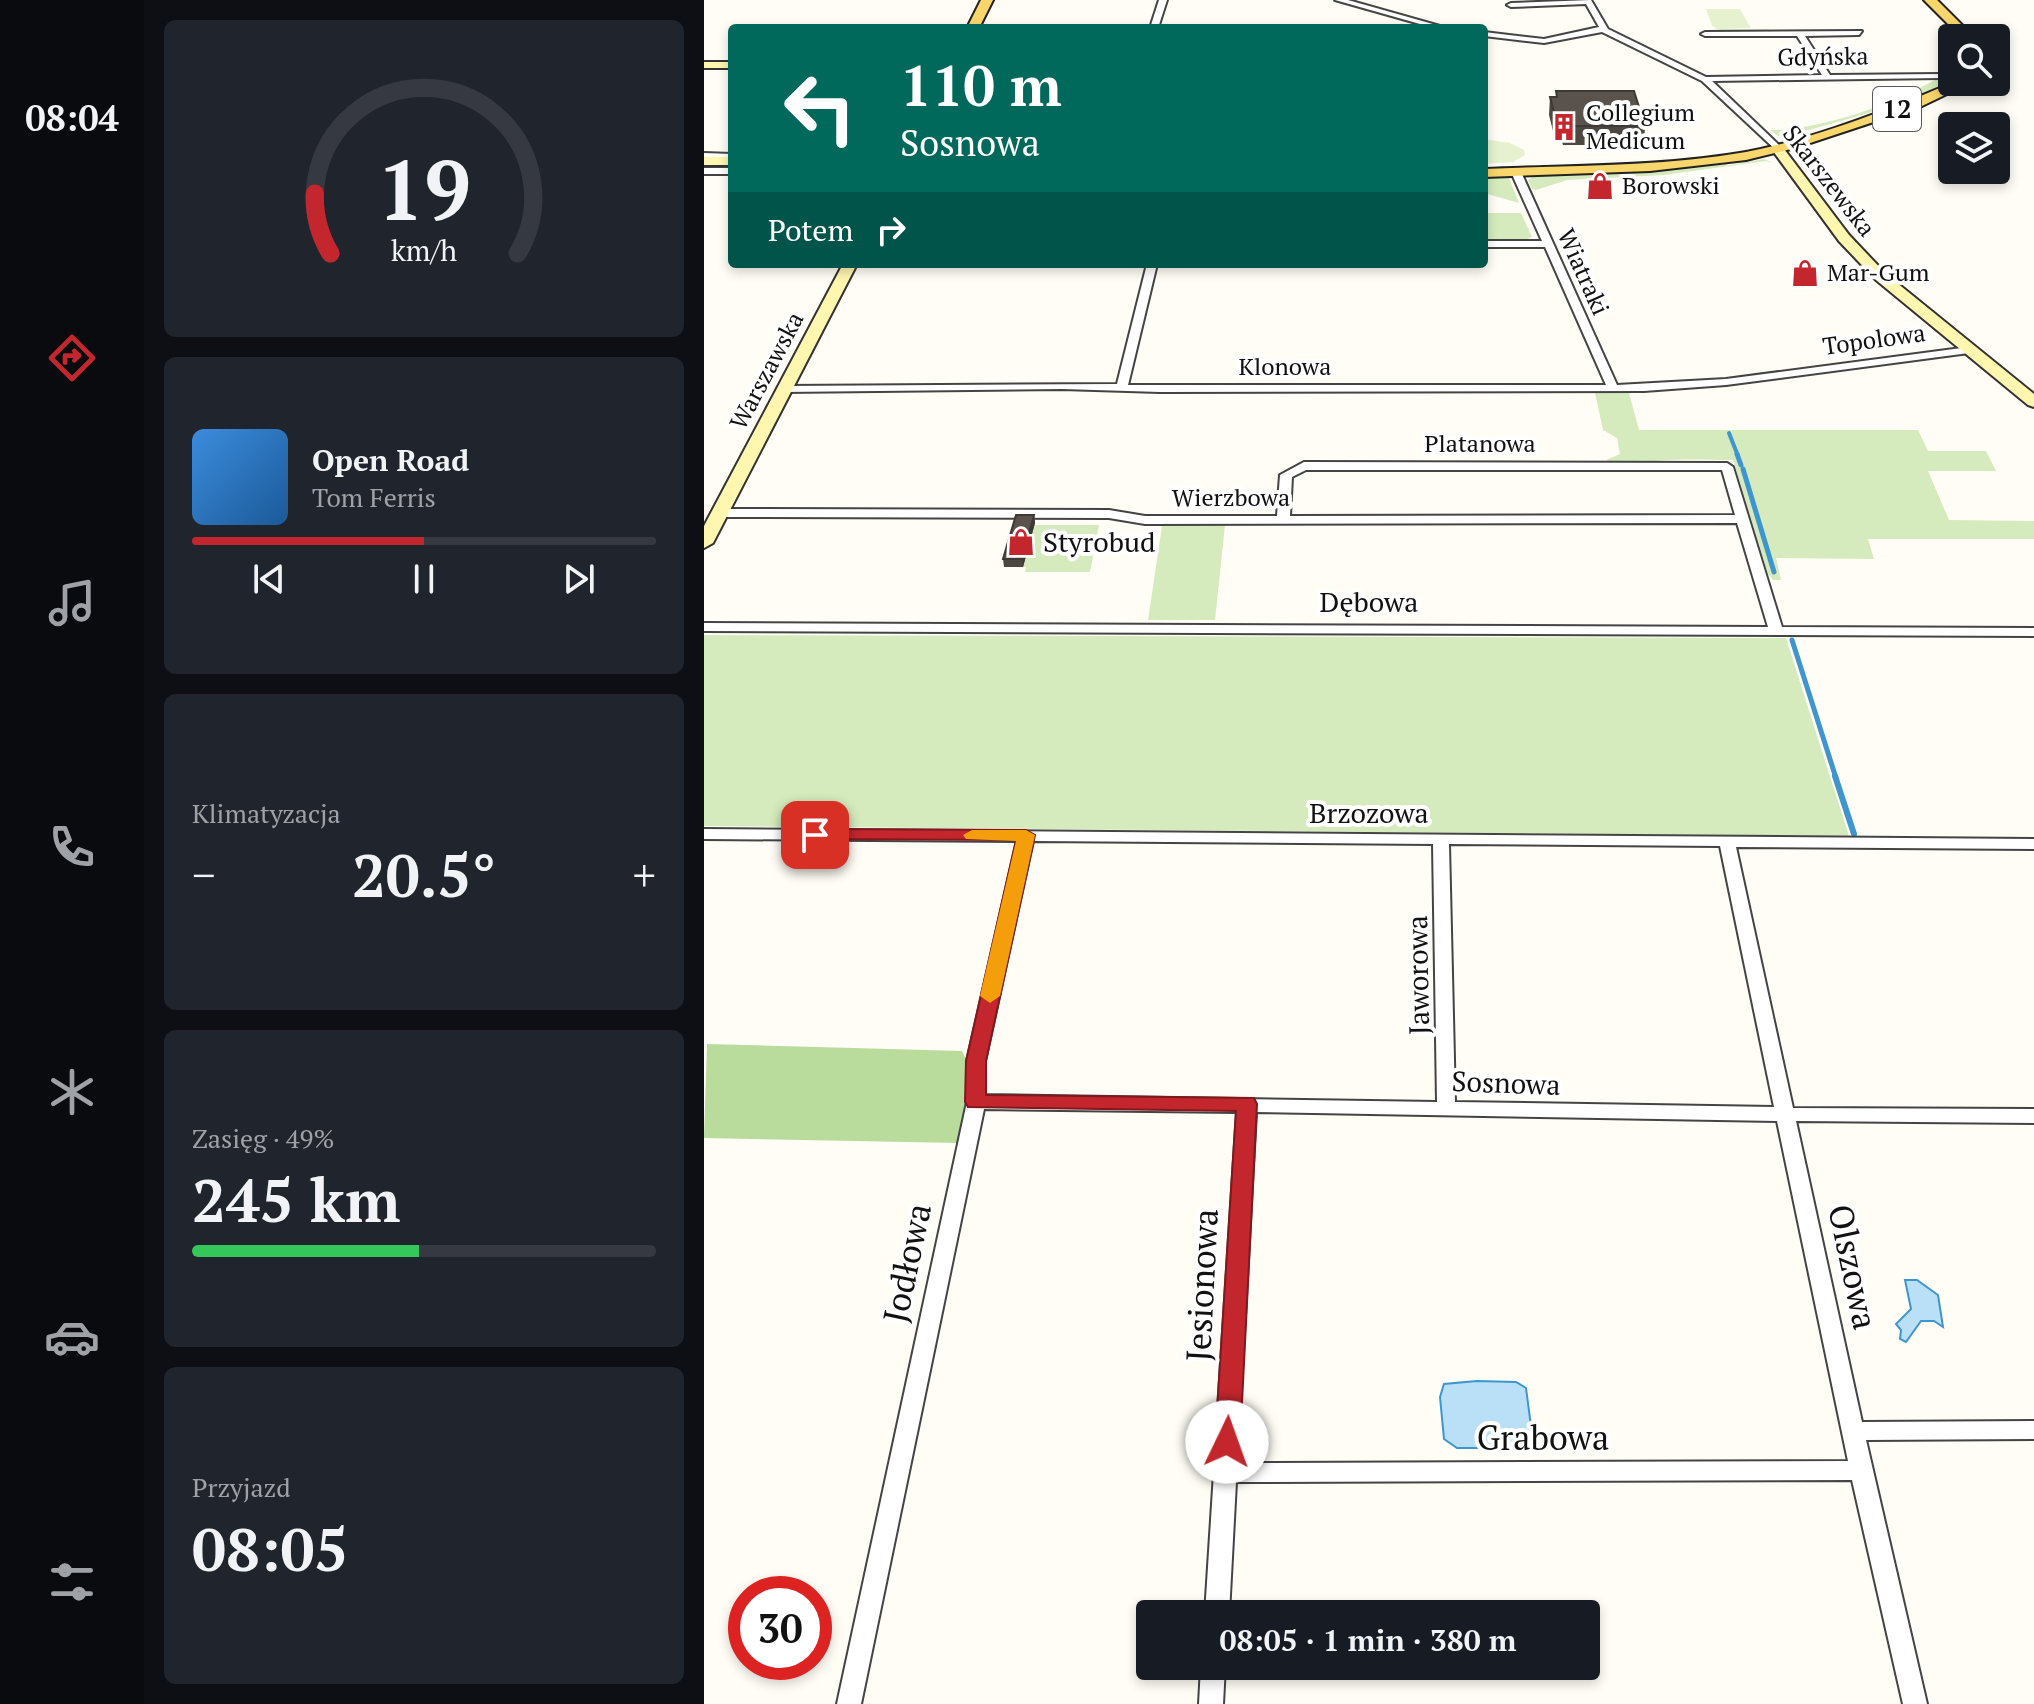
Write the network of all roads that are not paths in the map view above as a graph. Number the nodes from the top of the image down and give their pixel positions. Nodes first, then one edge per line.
1 (987, 0) edge
2 (1163, 0) edge
3 (1339, 0) edge
4 (1933, 0) edge
5 (1588, 1) edge
6 (1511, 5) dead end
7 (975, 24) edge
8 (1155, 24) edge
9 (1428, 24) edge
10 (1955, 24) edge
11 (1605, 31) junction
12 (1799, 33) junction
13 (1859, 33) dead end
14 (1705, 34) dead end
15 (1488, 38) edge
16 (704, 65) edge
17 (728, 65) edge
18 (1938, 76) edge
19 (1827, 77) junction
20 (1705, 79) junction
21 (1938, 94) edge
22 (1777, 148) junction
23 (704, 164) edge
24 (728, 164) edge
25 (1516, 172) junction
26 (1488, 173) edge
27 (1488, 244) edge
28 (1548, 244) junction
29 (848, 268) edge
30 (1151, 268) edge
31 (1969, 350) junction
32 (1786, 374) joint
33 (1122, 388) junction
34 (1613, 388) junction
35 (784, 389) junction
36 (2034, 402) edge
37 (713, 519) edge
38 (1743, 519) junction
39 (1283, 520) junction
40 (704, 543) edge
41 (704, 627) edge
42 (1776, 630) junction
43 (2034, 632) edge
44 (704, 834) edge
45 (1026, 835) junction
46 (1441, 840) junction
47 (1727, 843) junction
48 (2034, 844) edge
49 (976, 1102) junction
50 (1247, 1104) junction
51 (1446, 1109) junction
52 (1786, 1116) junction
53 (2034, 1116) edge
54 (2034, 1430) edge
55 (1853, 1431) junction
56 (1861, 1470) junction
57 (1225, 1473) junction
58 (1218, 1600) edge
59 (1212, 1680) edge
60 (849, 1704) edge
61 (1211, 1704) edge
62 (1915, 1704) edge

1 - 7 main road
2 - 8 street
3 - 9 street
4 - 10 main road
5 - 6 street
5 - 11 street
11 - 15 street
11 - 20 street, Skarszewska
12 - 13 street
12 - 14 street
12 - 19 street
16 - 17 street
18 - 19 street, Gdyńska
19 - 20 street, Gdyńska
20 - 22 street, Skarszewska
21 - 22 main road, 12
22 - 25 main road, 12
22 - 31 street, Skarszewska
23 - 24 street
25 - 26 main road, 12
25 - 28 street, Wiatraki
27 - 28 street
28 - 34 street, Wiatraki
29 - 35 street, Warszawska
30 - 33 street
31 - 32 street, Topolowa
31 - 36 street, Skarszewska
32 - 34 street, Klonowa
33 - 34 street, Klonowa
33 - 35 street, Klonowa
35 - 37 street, Warszawska
37 - 39 street, Wierzbowa
37 - 40 street, Warszawska
38 - 39 street, Wierzbowa
38 - 39 street, Platanowa
38 - 42 street
41 - 42 street, Dębowa
42 - 43 street, Dębowa
44 - 45 street, Brzozowa
45 - 46 street, Brzozowa
45 - 49 street, Jodłowa
46 - 47 street, Brzozowa
46 - 51 street, Jaworowa
47 - 48 street, Brzozowa
47 - 52 street, Olszowa
49 - 50 street, Sosnowa
49 - 60 street, Jodłowa
50 - 51 street, Sosnowa
50 - 57 street, Jesionowa
51 - 52 street, Sosnowa
52 - 53 street, Sosnowa
52 - 55 street, Olszowa
54 - 55 street
55 - 56 street, Olszowa
56 - 57 street, Grabowa
56 - 62 street, Olszowa
57 - 58 street, Jesionowa
59 - 61 street

